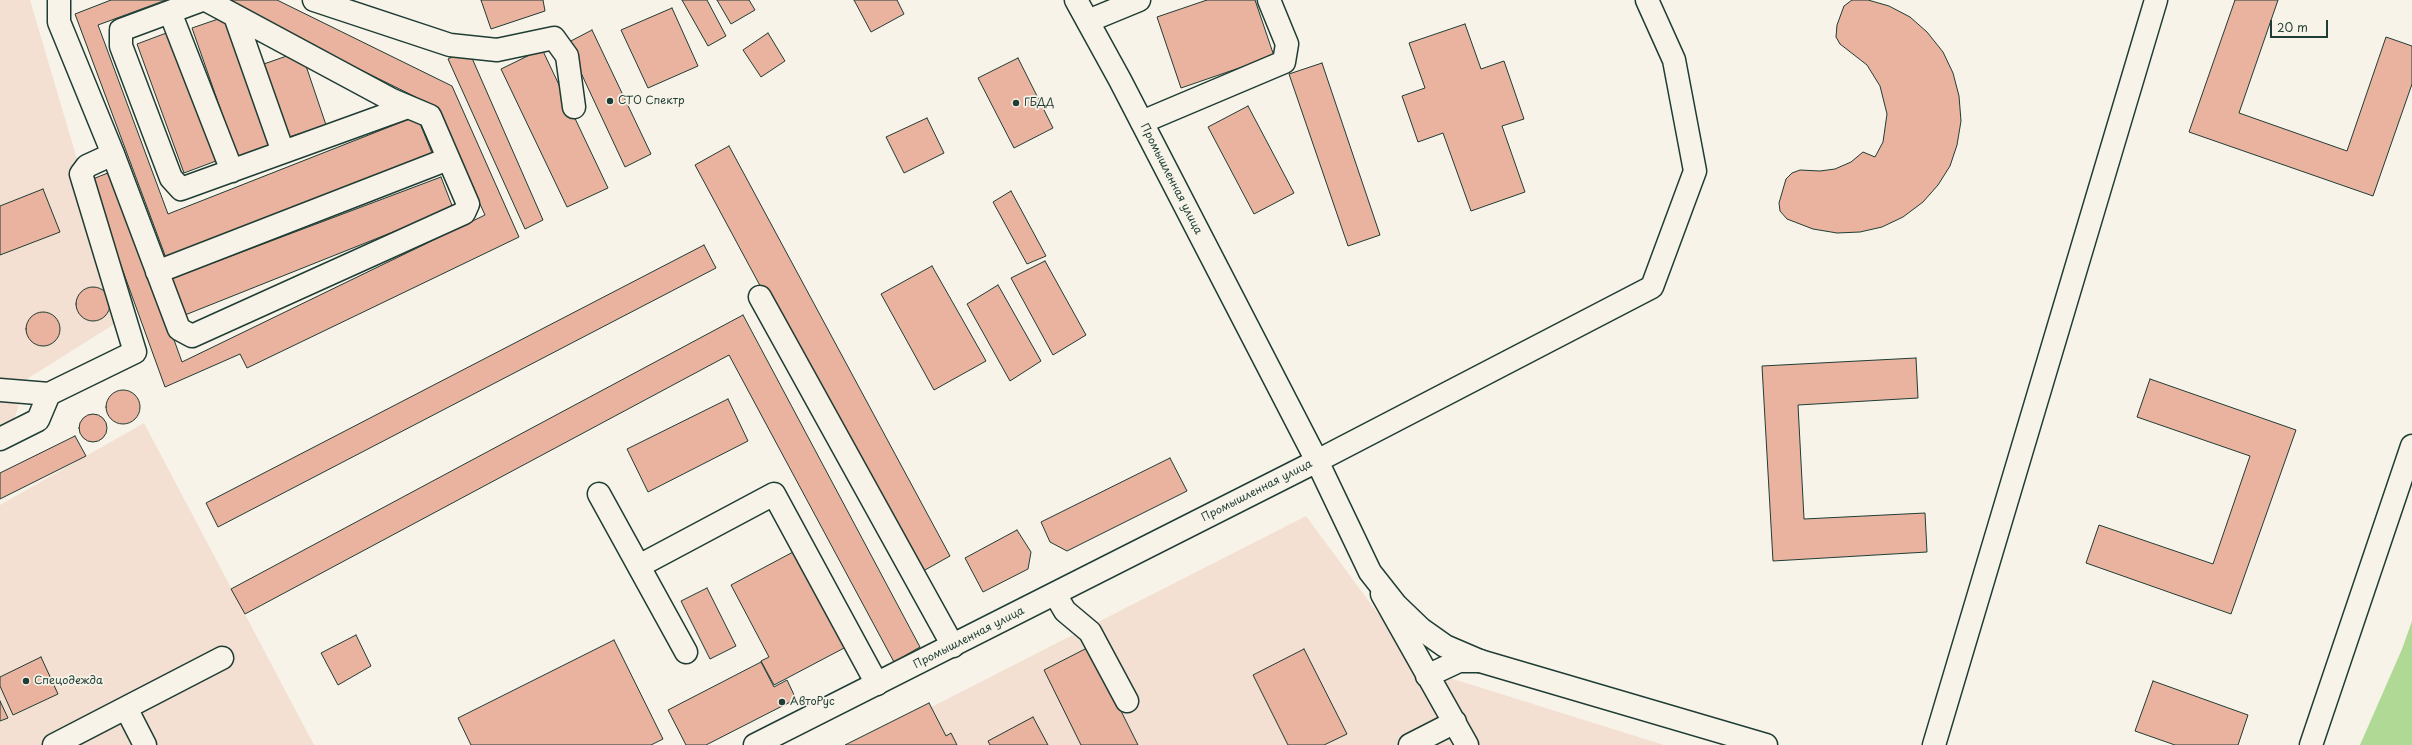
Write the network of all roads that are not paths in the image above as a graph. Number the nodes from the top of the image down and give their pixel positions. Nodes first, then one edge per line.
1 (59, 0) edge
2 (202, 0) edge
3 (206, 0) edge
4 (314, 0) edge
5 (1076, 0) edge
6 (1139, 0) edge
7 (1269, 0) edge
8 (1647, 0) edge
9 (2156, 0) edge
10 (170, 12) junction
11 (234, 16) junction
12 (1088, 21) junction
13 (408, 107) junction
14 (574, 107) dead end
15 (1142, 122) junction
16 (283, 152) junction
17 (113, 154) junction
18 (448, 159) junction
19 (232, 171) junction
20 (157, 272) junction
21 (760, 297) dead end
22 (0, 390) edge
23 (49, 394) junction
24 (0, 439) edge
25 (2412, 446) edge
26 (1317, 461) junction
27 (599, 494) dead end
28 (640, 566) junction
29 (1370, 572) junction
30 (1055, 594) junction
31 (953, 646) junction
32 (686, 652) dead end
33 (222, 658) dead end
34 (1480, 661) junction
35 (1427, 676) junction
36 (876, 684) junction
37 (1127, 701) dead end
38 (126, 708) junction
39 (1455, 722) junction
40 (54, 745) edge
41 (146, 745) edge
42 (755, 745) edge
43 (1410, 745) edge
44 (1467, 745) edge
45 (1766, 745) edge
46 (1934, 745) edge
47 (2311, 745) edge

1 - 17 main road
2 - 10 main road
3 - 11 main road
4 - 14 main road
5 - 12 main road, Промышленная улица
6 - 12 main road
7 - 15 main road
8 - 26 main road
9 - 46 main road
10 - 19 main road
10 - 19 main road
11 - 13 main road
11 - 16 main road
12 - 15 main road, Промышленная улица
13 - 16 main road
13 - 18 main road
15 - 26 main road, Промышленная улица
16 - 19 main road
17 - 20 main road
17 - 23 main road
18 - 20 main road
18 - 20 main road
21 - 31 main road
22 - 23 main road
23 - 24 main road
25 - 47 main road
26 - 29 main road
26 - 30 main road, Промышленная улица
27 - 28 main road
28 - 32 main road
28 - 36 main road
29 - 34 main road
29 - 35 main road
30 - 31 main road, Промышленная улица
30 - 37 main road
31 - 36 main road, Промышленная улица
33 - 38 main road
34 - 35 main road
34 - 45 main road
35 - 39 main road
36 - 42 main road, Промышленная улица
38 - 40 main road
38 - 41 main road
39 - 43 main road
39 - 44 main road

